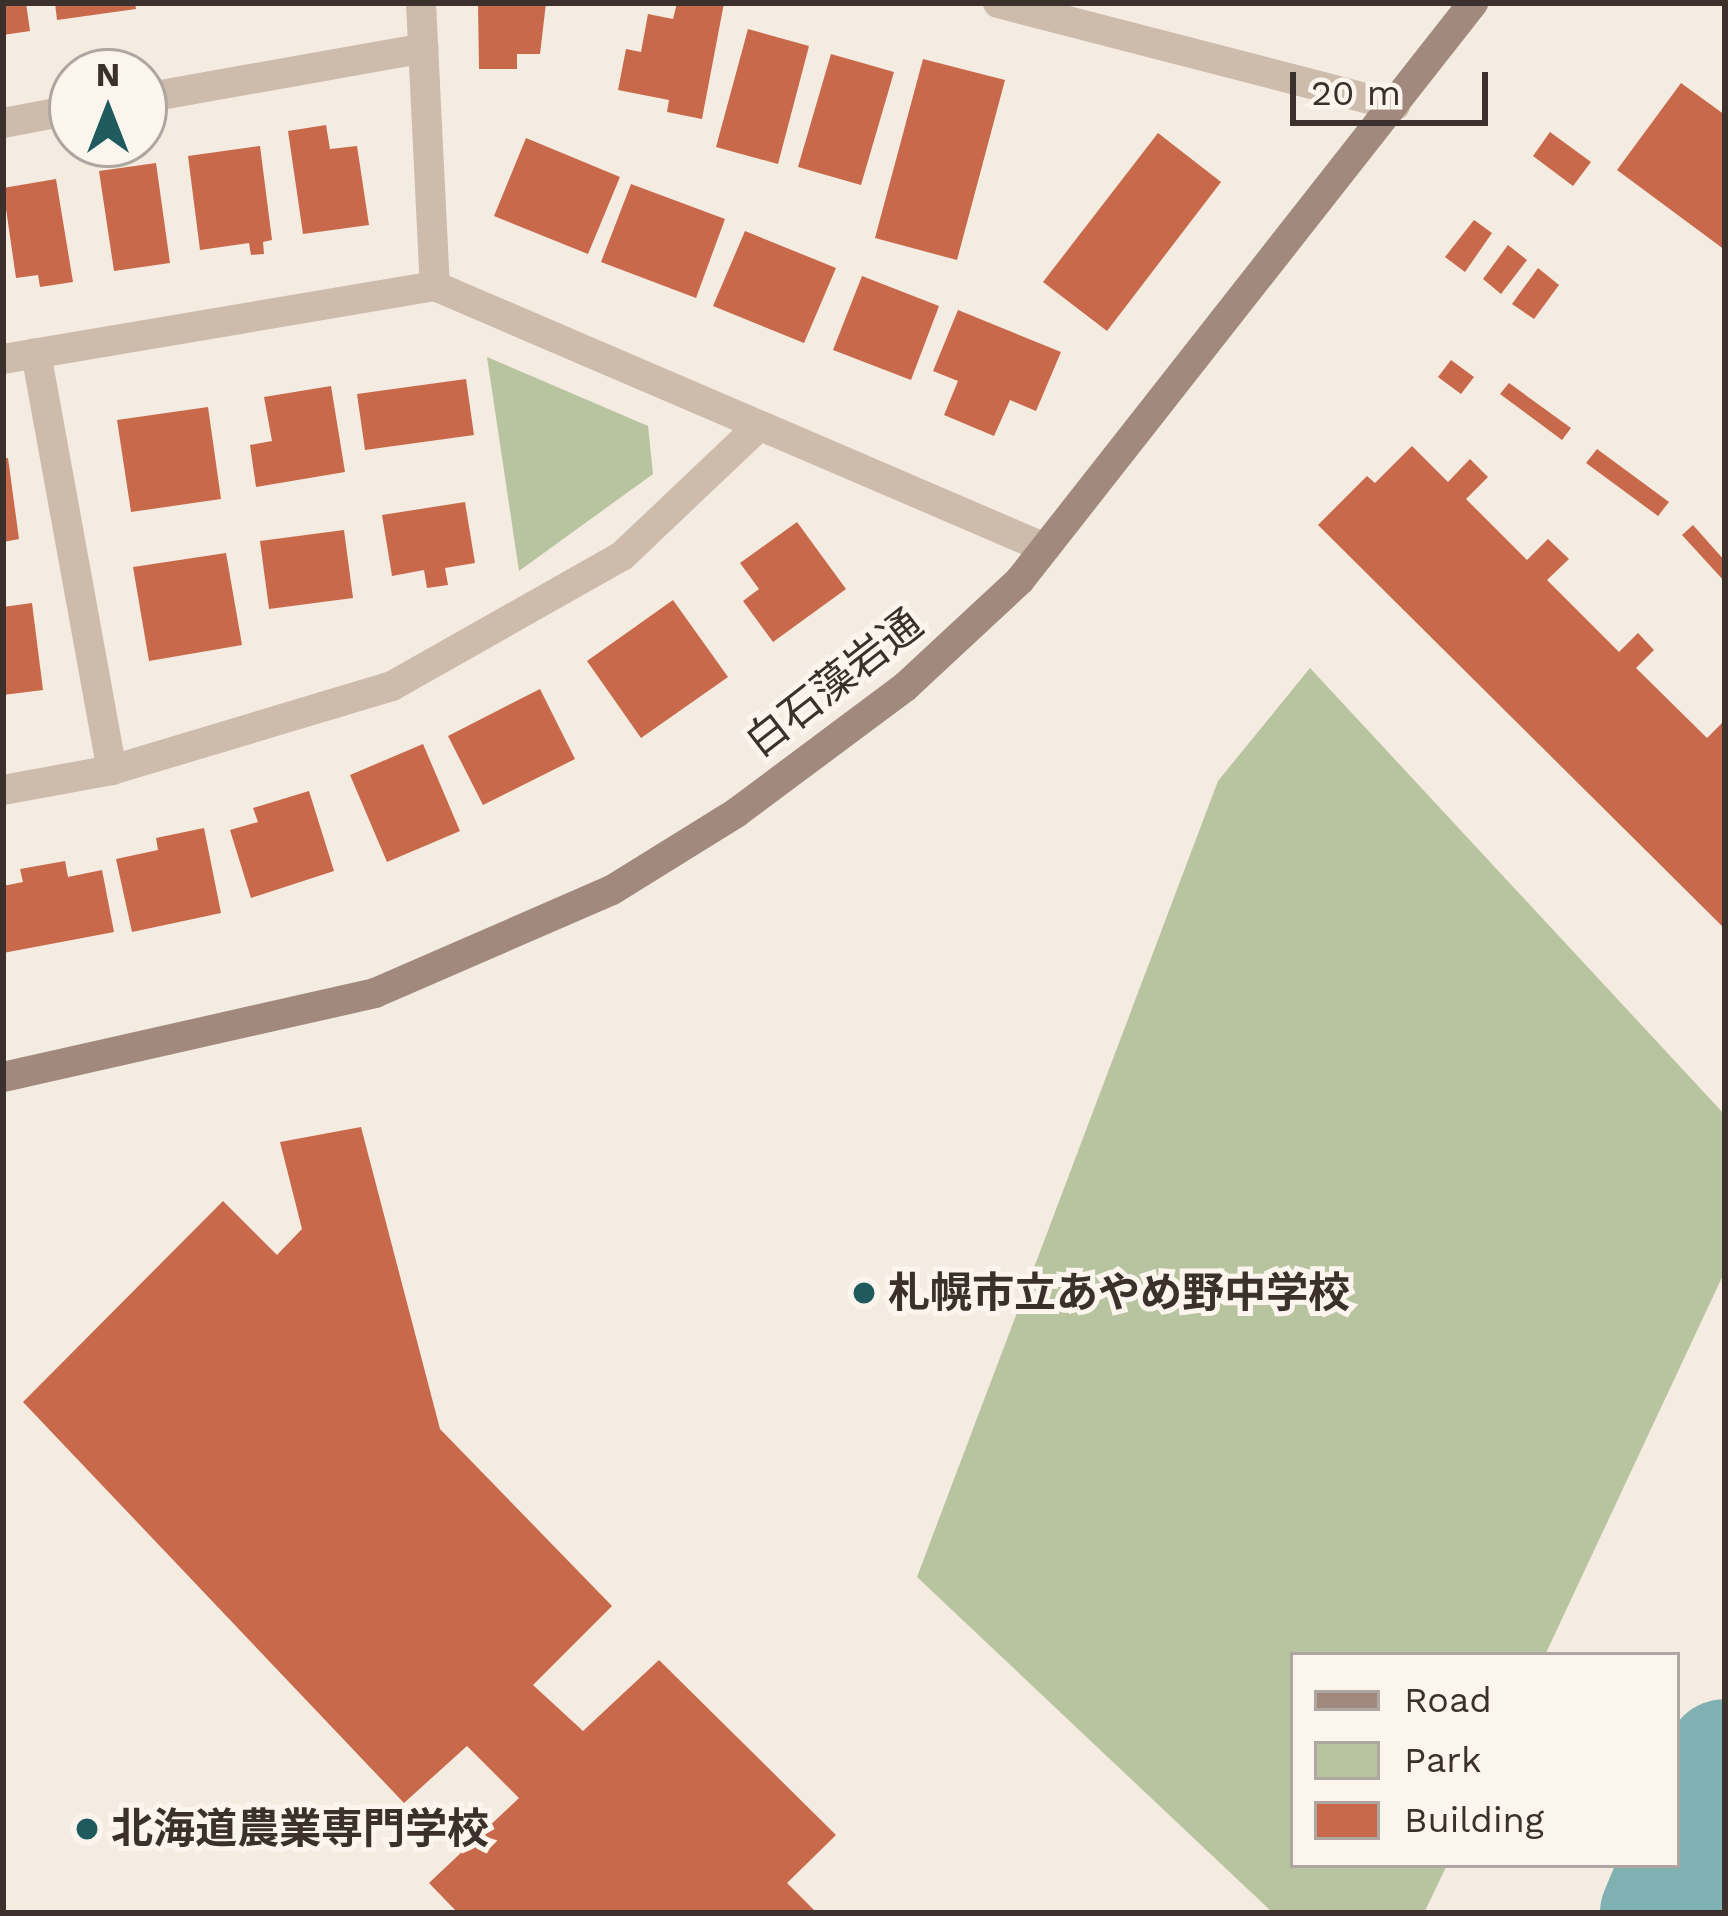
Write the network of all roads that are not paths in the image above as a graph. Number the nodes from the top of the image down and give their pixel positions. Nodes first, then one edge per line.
1 (422, 3) edge
2 (998, 3) edge
3 (1473, 3) edge
4 (424, 48) junction
5 (168, 94) edge
6 (1395, 106) junction
7 (48, 115) edge
8 (3, 123) edge
9 (435, 286) junction
10 (36, 353) junction
11 (3, 359) edge
12 (757, 428) junction
13 (1045, 548) junction
14 (112, 770) junction
15 (3, 790) edge
16 (3, 1077) edge

1 - 4 street
2 - 6 street
3 - 6 main road, 白石藻岩通
4 - 5 street
4 - 9 street
6 - 13 main road, 白石藻岩通
7 - 8 street
9 - 10 street
9 - 12 street
10 - 11 street
10 - 14 street
12 - 13 street
12 - 14 street
13 - 16 main road, 白石藻岩通
14 - 15 street

